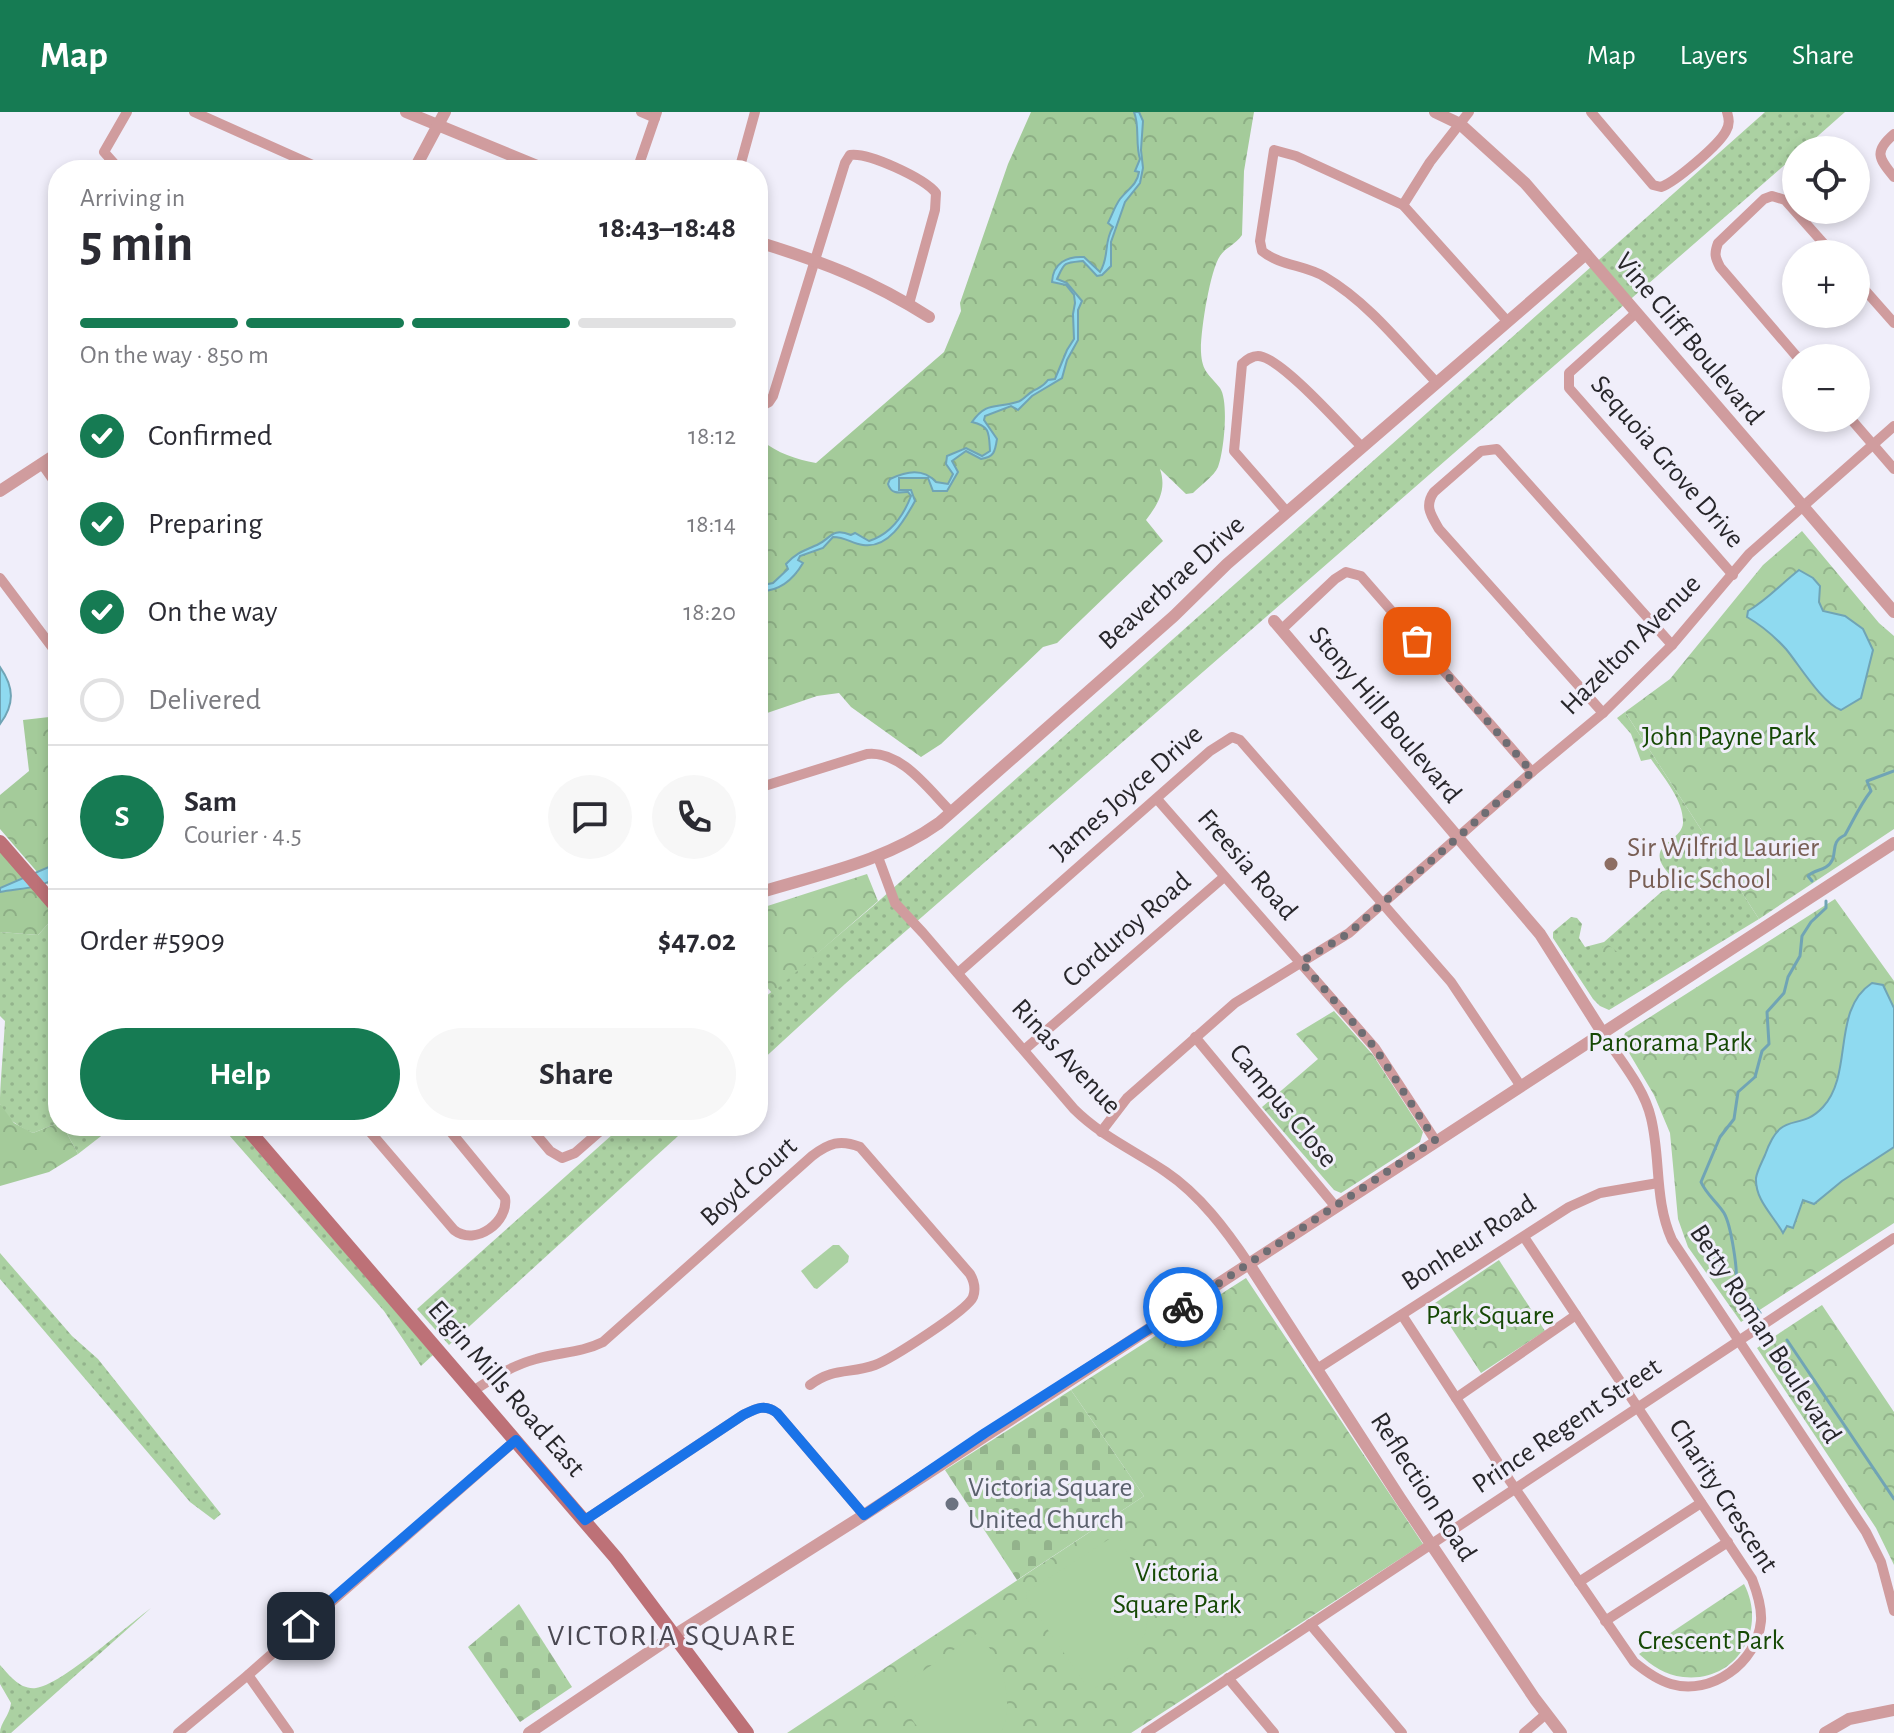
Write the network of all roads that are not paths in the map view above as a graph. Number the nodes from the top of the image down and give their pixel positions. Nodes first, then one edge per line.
1 (127, 112) edge
2 (194, 112) edge
3 (406, 112) edge
4 (445, 112) edge
5 (641, 112) edge
6 (755, 112) edge
7 (1435, 112) edge
8 (1469, 112) edge
9 (1591, 112) edge
10 (1727, 112) edge
11 (656, 115) edge
12 (1460, 124) junction
13 (438, 127) junction
14 (1894, 134) edge
15 (111, 160) edge
16 (289, 160) edge
17 (420, 160) edge
18 (517, 160) edge
19 (640, 160) edge
20 (742, 160) edge
21 (1894, 177) edge
22 (1403, 205) junction
23 (1821, 240) edge
24 (768, 245) edge
25 (1586, 254) junction
26 (814, 259) junction
27 (1870, 296) edge
28 (909, 304) junction
29 (1636, 313) junction
30 (929, 317) dead end
31 (1508, 322) junction
32 (1894, 323) edge
33 (1786, 344) edge
34 (1437, 383) junction
35 (768, 403) edge
36 (1894, 426) edge
37 (1862, 432) edge
38 (1873, 445) junction
39 (1362, 447) junction
40 (48, 460) edge
41 (42, 464) junction
42 (1894, 469) edge
43 (48, 473) edge
44 (0, 491) edge
45 (1801, 507) junction
46 (1287, 512) junction
47 (1733, 575) junction
48 (0, 578) edge
49 (1894, 612) edge
50 (1278, 626) joint
51 (48, 642) edge
52 (1672, 645) junction
53 (1603, 713) junction
54 (1532, 772) junction
55 (768, 785) edge
56 (1157, 799) junction
57 (951, 812) junction
58 (1457, 837) junction
59 (0, 842) edge
60 (1894, 843) edge
61 (878, 857) junction
62 (1224, 877) junction
63 (768, 890) edge
64 (48, 897) edge
65 (1382, 904) junction
66 (1301, 962) junction
67 (958, 973) junction
68 (1602, 1032) junction
69 (1195, 1037) junction
70 (1024, 1050) junction
71 (1520, 1085) junction
72 (1101, 1132) junction
73 (254, 1136) edge
74 (374, 1136) edge
75 (454, 1136) edge
76 (537, 1136) edge
77 (595, 1136) edge
78 (1435, 1140) junction
79 (1658, 1183) junction
80 (1335, 1206) junction
81 (1524, 1237) junction
82 (1894, 1238) edge
83 (1249, 1264) junction
84 (1402, 1315) junction
85 (1576, 1315) junction
86 (1740, 1342) junction
87 (1317, 1369) junction
88 (810, 1385) dead end
89 (473, 1391) junction
90 (1456, 1398) junction
91 (1636, 1407) junction
92 (516, 1440) junction
93 (1516, 1490) junction
94 (1701, 1503) junction
95 (864, 1515) junction
96 (585, 1520) junction
97 (1728, 1542) junction
98 (1431, 1544) junction
99 (1579, 1582) junction
100 (1894, 1611) edge
101 (1605, 1621) junction
102 (1310, 1624) junction
103 (673, 1636) junction
104 (248, 1675) junction
105 (1228, 1678) junction
106 (1894, 1710) edge
107 (1546, 1714) junction
108 (1151, 1732) edge
109 (178, 1733) edge
110 (289, 1733) edge
111 (529, 1733) edge
112 (747, 1733) edge
113 (1274, 1733) edge
114 (1402, 1733) edge
115 (1524, 1733) edge
116 (1561, 1733) edge
117 (1825, 1733) edge

1 - 15 street
2 - 16 street
3 - 13 street
4 - 13 street
5 - 11 street
6 - 20 street
7 - 12 street, Vine Cliff Boulevard
8 - 12 street
9 - 10 street
11 - 19 street
12 - 22 street
12 - 25 street, Vine Cliff Boulevard
13 - 17 street
13 - 18 street
14 - 21 street
22 - 31 street
22 - 34 street
23 - 33 street
24 - 26 street
25 - 29 street, Vine Cliff Boulevard
25 - 31 street, Beaverbrae Drive
26 - 28 street
26 - 28 street
26 - 35 street
27 - 32 street
28 - 30 street
29 - 45 street, Vine Cliff Boulevard
29 - 47 street, Sequoia Grove Drive
31 - 34 street, Beaverbrae Drive
34 - 39 street, Beaverbrae Drive
36 - 38 street, Hazelton Avenue
37 - 38 street
38 - 42 street
38 - 45 street, Hazelton Avenue
39 - 46 street, Beaverbrae Drive
39 - 46 street
40 - 41 street
41 - 43 street
41 - 44 street
45 - 47 street, Hazelton Avenue
45 - 49 street, Vine Cliff Boulevard
46 - 57 street, Beaverbrae Drive
47 - 52 street, Hazelton Avenue
48 - 51 street
50 - 54 street
50 - 58 street, Stony Hill Boulevard
52 - 53 street, Hazelton Avenue
52 - 53 street
53 - 54 street, Hazelton Avenue
54 - 58 street, Hazelton Avenue
55 - 57 street
56 - 62 street, Freesia Road
56 - 65 street, James Joyce Drive
56 - 67 street, James Joyce Drive
57 - 61 street, Beaverbrae Drive
58 - 65 street, Hazelton Avenue
58 - 68 street, Stony Hill Boulevard
59 - 64 main road
60 - 68 street
61 - 63 street, Beaverbrae Drive
61 - 67 street, Rinas Avenue
62 - 66 street, Freesia Road
62 - 70 street, Corduroy Road
65 - 66 street, Hazelton Avenue
65 - 71 street, James Joyce Drive
66 - 69 street, Hazelton Avenue
66 - 78 street, Freesia Road
67 - 70 street, Rinas Avenue
68 - 71 street
68 - 79 street, Betty Roman Boulevard
69 - 72 street, Hazelton Avenue
69 - 80 street, Campus Close
70 - 72 street, Rinas Avenue
71 - 78 street
72 - 83 street, Rinas Avenue
73 - 89 main road, Elgin Mills Road East
74 - 75 street
76 - 77 street
78 - 80 street
79 - 81 street, Bonheur Road
79 - 86 street, Betty Roman Boulevard
80 - 83 street
81 - 84 street, Bonheur Road
81 - 85 street, Charity Crescent
82 - 86 street, Prince Regent Street
83 - 87 street, Reflection Road
83 - 95 street
84 - 87 street, Bonheur Road
84 - 90 street, Charity Crescent
85 - 90 street
85 - 91 street, Charity Crescent
86 - 91 street, Prince Regent Street
86 - 100 street, Betty Roman Boulevard
87 - 98 street, Reflection Road
88 - 89 street, Boyd Court
89 - 92 main road, Elgin Mills Road East
90 - 93 street, Charity Crescent
91 - 93 street, Prince Regent Street
91 - 94 street, Charity Crescent
92 - 96 main road, Elgin Mills Road East
92 - 104 street
93 - 98 street, Prince Regent Street
93 - 99 street, Charity Crescent
94 - 97 street, Charity Crescent
94 - 99 street
95 - 96 street
95 - 103 street
96 - 103 main road, Elgin Mills Road East
97 - 101 street
97 - 101 street, Charity Crescent
98 - 102 street, Prince Regent Street
98 - 107 street, Reflection Road
99 - 101 street, Charity Crescent
102 - 105 street, Prince Regent Street
102 - 114 street
103 - 111 street
103 - 112 main road, Elgin Mills Road East
104 - 109 street
104 - 110 street
105 - 108 street, Prince Regent Street
105 - 113 street
106 - 117 street
107 - 115 street
107 - 116 street, Reflection Road

